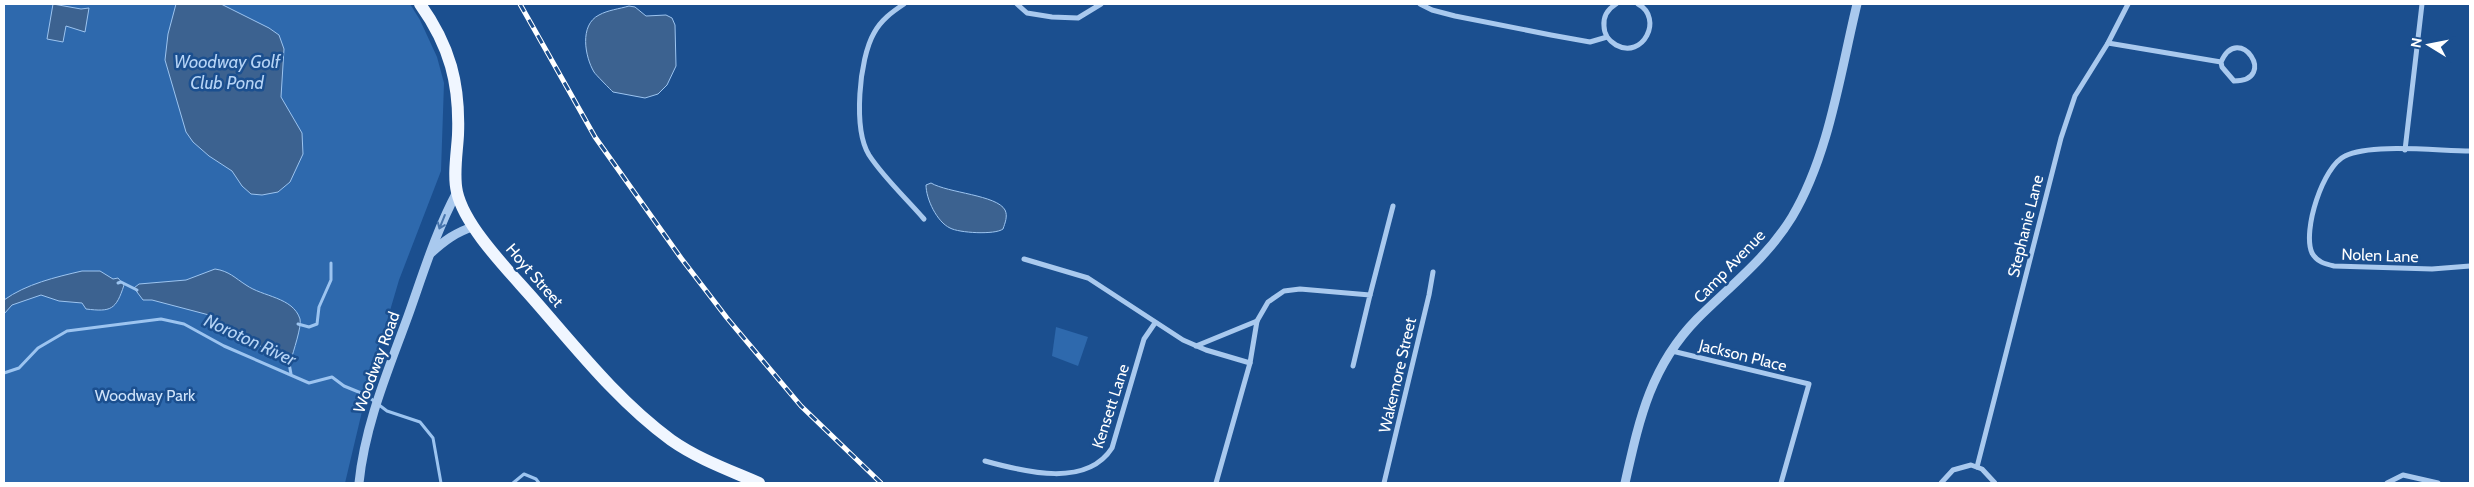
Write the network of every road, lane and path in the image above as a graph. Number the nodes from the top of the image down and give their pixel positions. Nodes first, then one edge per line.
1 (420, 4) edge
2 (904, 4) edge
3 (1017, 4) edge
4 (1101, 4) edge
5 (1420, 4) edge
6 (1616, 4) edge
7 (1638, 4) edge
8 (1857, 4) edge
9 (2128, 4) edge
10 (2422, 4) edge
11 (1607, 37) junction
12 (2108, 43) junction
13 (2221, 62) junction
14 (2405, 150) junction
15 (2470, 152) edge
16 (457, 192) junction
17 (1393, 206) dead end
18 (924, 219) dead end
19 (473, 227) junction
20 (431, 253) junction
21 (1024, 259) dead end
22 (2470, 266) edge
23 (1432, 272) dead end
24 (1370, 295) junction
25 (1257, 320) junction
26 (1155, 323) junction
27 (1196, 346) junction
28 (1671, 350) junction
29 (1250, 363) junction
30 (1353, 366) dead end
31 (985, 460) dead end
32 (1977, 467) junction
33 (1089, 475) dead end
34 (1058, 481) dead end
35 (359, 483) edge
36 (759, 483) edge
37 (1216, 483) edge
38 (1384, 483) edge
39 (1625, 483) edge
40 (1781, 483) edge
41 (1941, 483) edge
42 (1995, 483) edge
43 (2388, 483) edge
44 (2438, 483) edge

1 - 16 main road, Hoyt Street
2 - 18 street
3 - 4 street
5 - 11 street
6 - 11 street
7 - 11 street
8 - 28 street, Camp Avenue
9 - 12 street, Stephanie Lane
10 - 14 street
12 - 13 street
12 - 32 street, Stephanie Lane
13 - 13 street
14 - 15 street, Nolen Lane
14 - 22 street, Nolen Lane
16 - 19 main road, Hoyt Street
16 -> 20 street, Woodway Road
17 - 24 street
19 - 20 street
19 - 36 main road, Hoyt Street
20 - 35 street, Woodway Road
21 - 26 street
23 - 38 street, Wakemore Street
24 - 25 street
24 - 30 street
25 - 27 street
25 - 29 street
26 - 27 street
26 - 33 street, Kensett Lane
27 - 29 street
28 - 39 street, Camp Avenue
28 - 40 street, Jackson Place
29 - 37 street
31 - 34 street
32 - 41 street
32 - 42 street
43 - 44 street

